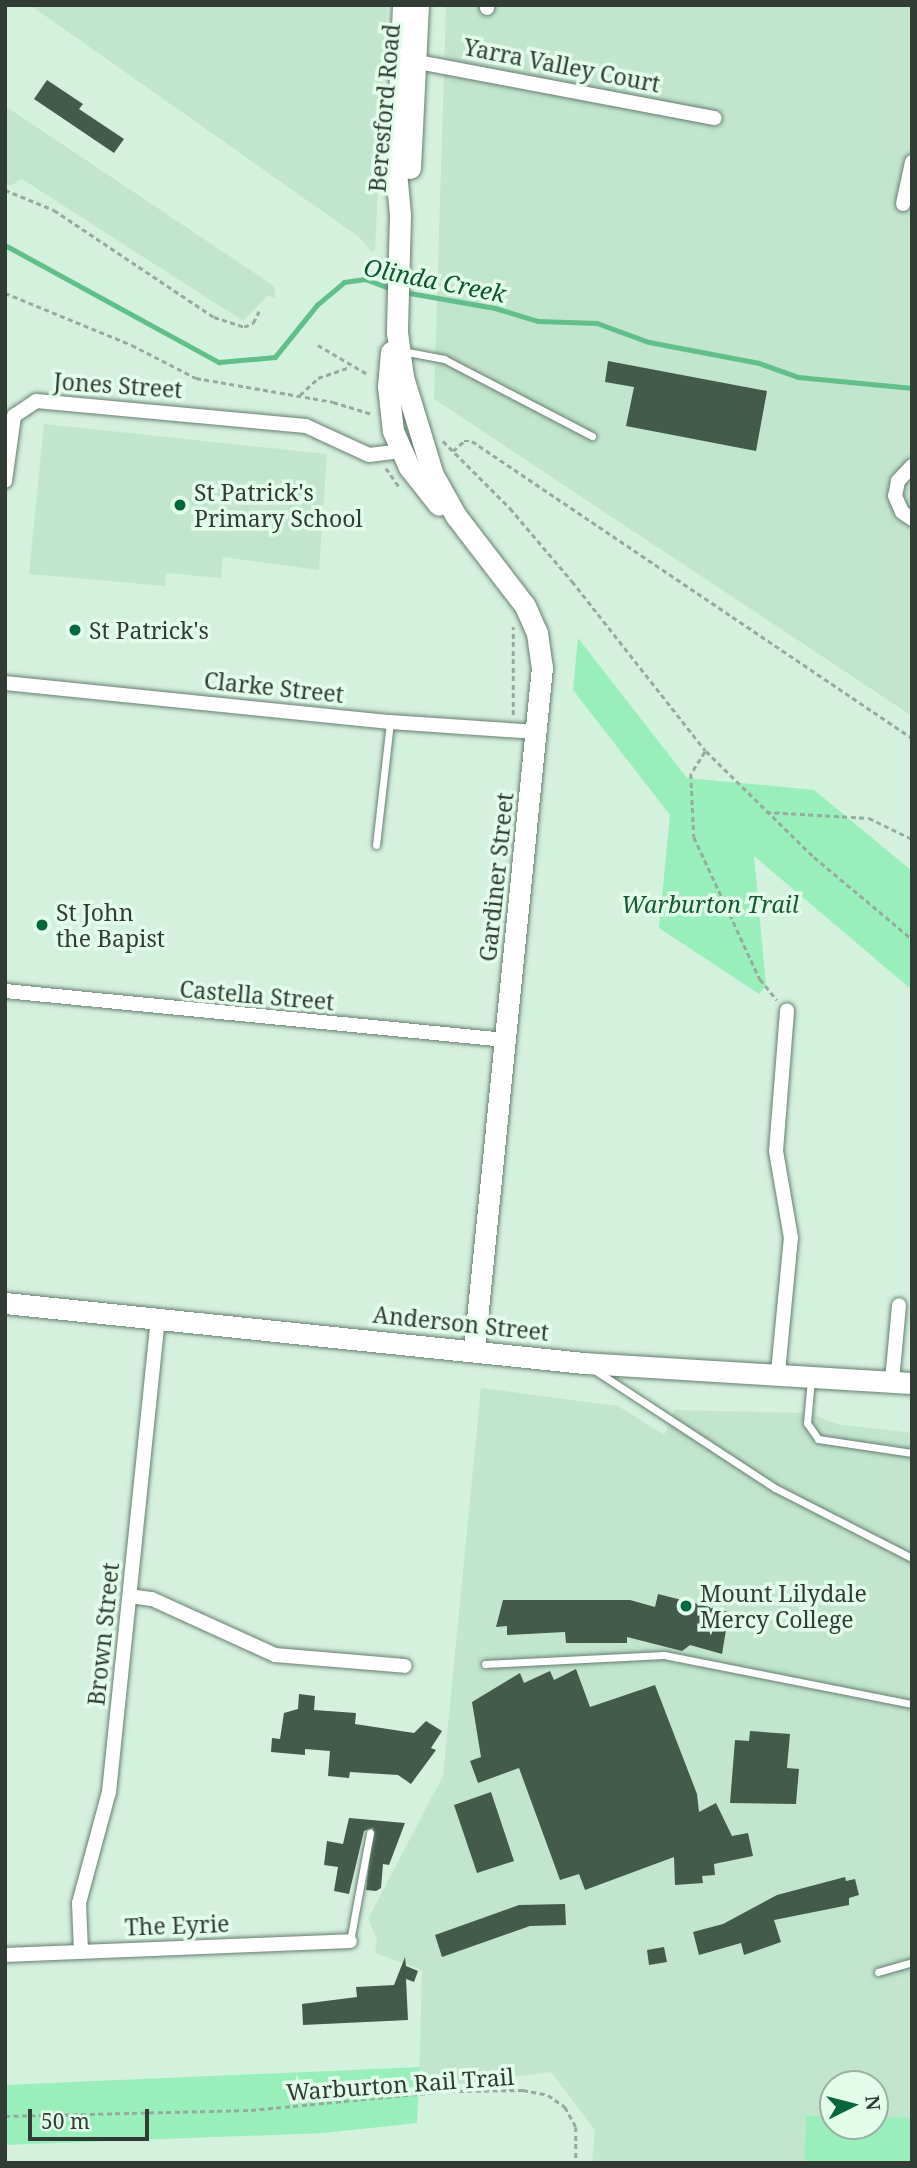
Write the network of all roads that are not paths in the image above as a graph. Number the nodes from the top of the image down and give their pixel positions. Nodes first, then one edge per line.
1 (403, 5) edge
2 (418, 5) edge
3 (408, 60) junction
4 (715, 118) dead end
5 (912, 162) edge
6 (903, 204) dead end
7 (396, 319) junction
8 (398, 351) junction
9 (592, 436) dead end
10 (410, 447) junction
11 (912, 466) edge
12 (5, 481) edge
13 (912, 519) edge
14 (468, 532) joint
15 (5, 683) edge
16 (390, 722) junction
17 (538, 732) junction
18 (376, 845) dead end
19 (5, 991) edge
20 (787, 1010) road end
21 (506, 1040) junction
22 (5, 1303) edge
23 (899, 1305) dead end
24 (158, 1318) junction
25 (474, 1350) junction
26 (584, 1363) junction
27 (778, 1372) junction
28 (811, 1376) junction
29 (902, 1382) edge
30 (912, 1453) edge
31 (912, 1558) edge
32 (130, 1596) junction
33 (485, 1664) dead end
34 (405, 1666) dead end
35 (912, 1704) edge
36 (370, 1833) dead end
37 (350, 1941) joint
38 (81, 1951) junction
39 (5, 1955) edge
40 (912, 1962) edge
41 (878, 1972) dead end

1 - 3 main road, Beresford Road
2 - 3 main road, Beresford Road
3 - 4 street, Yarra Valley Court
3 - 7 main road, Beresford Road
5 - 6 street
7 - 8 main road, Beresford Road
7 - 10 main road, Beresford Road
8 - 9 lane
8 - 10 main road, Beresford Road
10 - 12 street, Jones Street
10 - 14 main road, Beresford Road
11 - 13 street
14 - 17 main road, Gardiner Street
15 - 16 street, Clarke Street
16 - 17 street, Clarke Street
16 - 18 lane
17 - 21 main road, Gardiner Street
19 - 21 street, Castella Street
20 - 27 street
21 - 25 main road, Gardiner Street
22 - 24 main road, Anderson Street
23 - 29 street
24 - 25 main road, Anderson Street
24 - 32 street, Brown Street
25 - 26 main road, Anderson Street
26 - 27 main road, Anderson Street
26 - 31 lane
27 - 28 main road, Anderson Street
28 - 29 main road, Anderson Street
28 - 30 lane
32 - 34 street
32 - 38 street, Brown Street
33 - 35 lane
36 - 37 lane
37 - 38 street, The Eyrie
38 - 39 street, The Eyrie
40 - 41 lane

